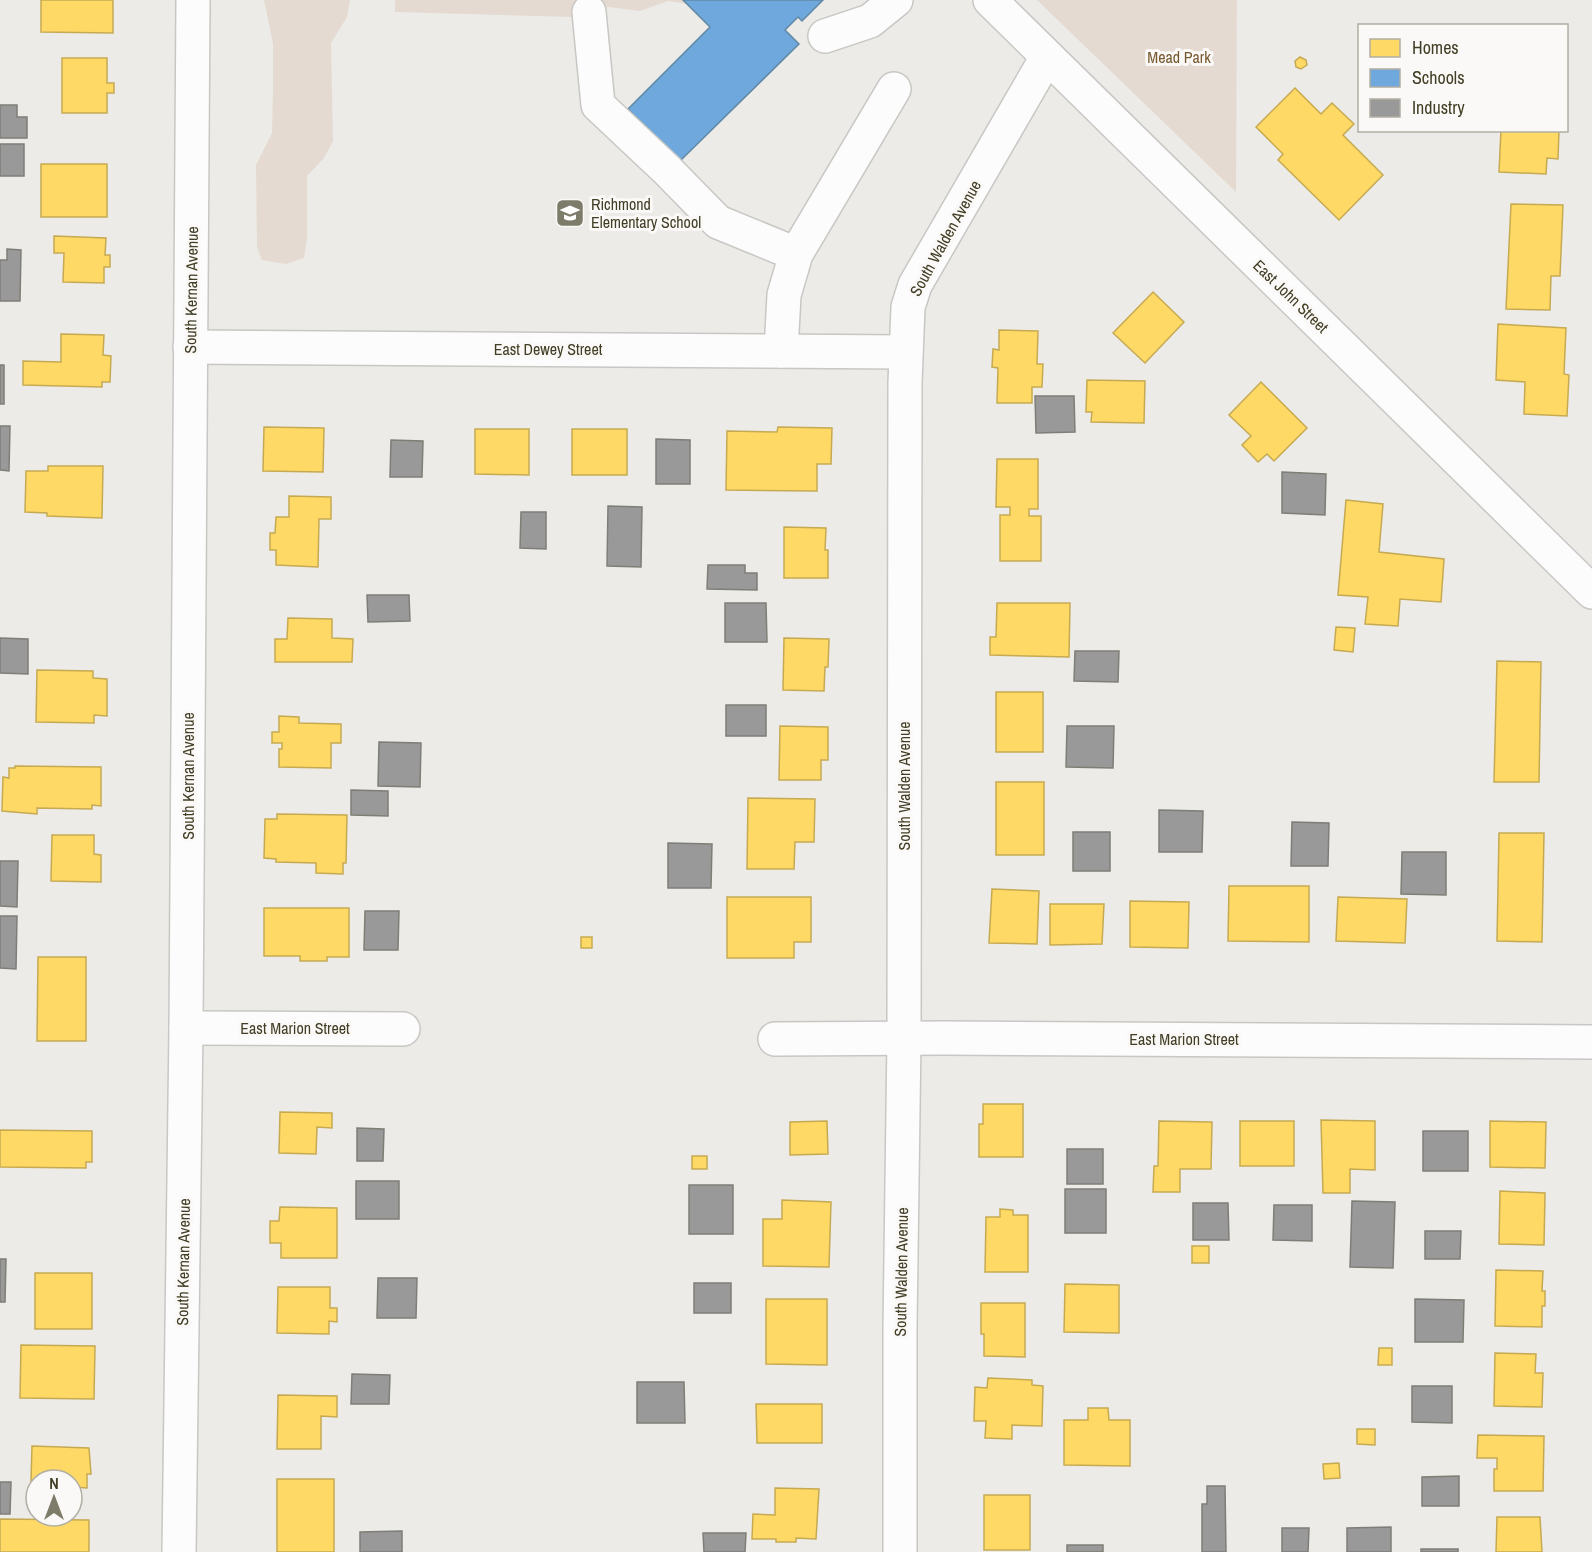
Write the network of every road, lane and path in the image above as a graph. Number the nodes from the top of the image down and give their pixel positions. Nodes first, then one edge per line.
1 (194, 0) edge
2 (896, 0) edge
3 (990, 0) edge
4 (589, 12) dead end
5 (825, 36) dead end
6 (1047, 57) junction
7 (894, 89) dead end
8 (796, 254) junction
9 (190, 347) junction
10 (781, 351) junction
11 (906, 352) junction
12 (1592, 592) edge
13 (186, 1028) junction
14 (403, 1029) dead end
15 (904, 1038) junction
16 (775, 1039) dead end
17 (1592, 1042) edge
18 (179, 1552) edge
19 (900, 1552) edge

1 - 9 street, South Kernan Avenue
2 - 5 street
3 - 6 street, East John Street
4 - 8 street
6 - 11 street, South Walden Avenue
6 - 12 street, East John Street
7 - 8 street
8 - 10 street
9 - 10 street, East Dewey Street
9 - 13 street, South Kernan Avenue
10 - 11 street, East Dewey Street
11 - 15 street, South Walden Avenue
13 - 14 street, East Marion Street
13 - 18 street, South Kernan Avenue
15 - 16 street, East Marion Street
15 - 17 street, East Marion Street
15 - 19 street, South Walden Avenue

